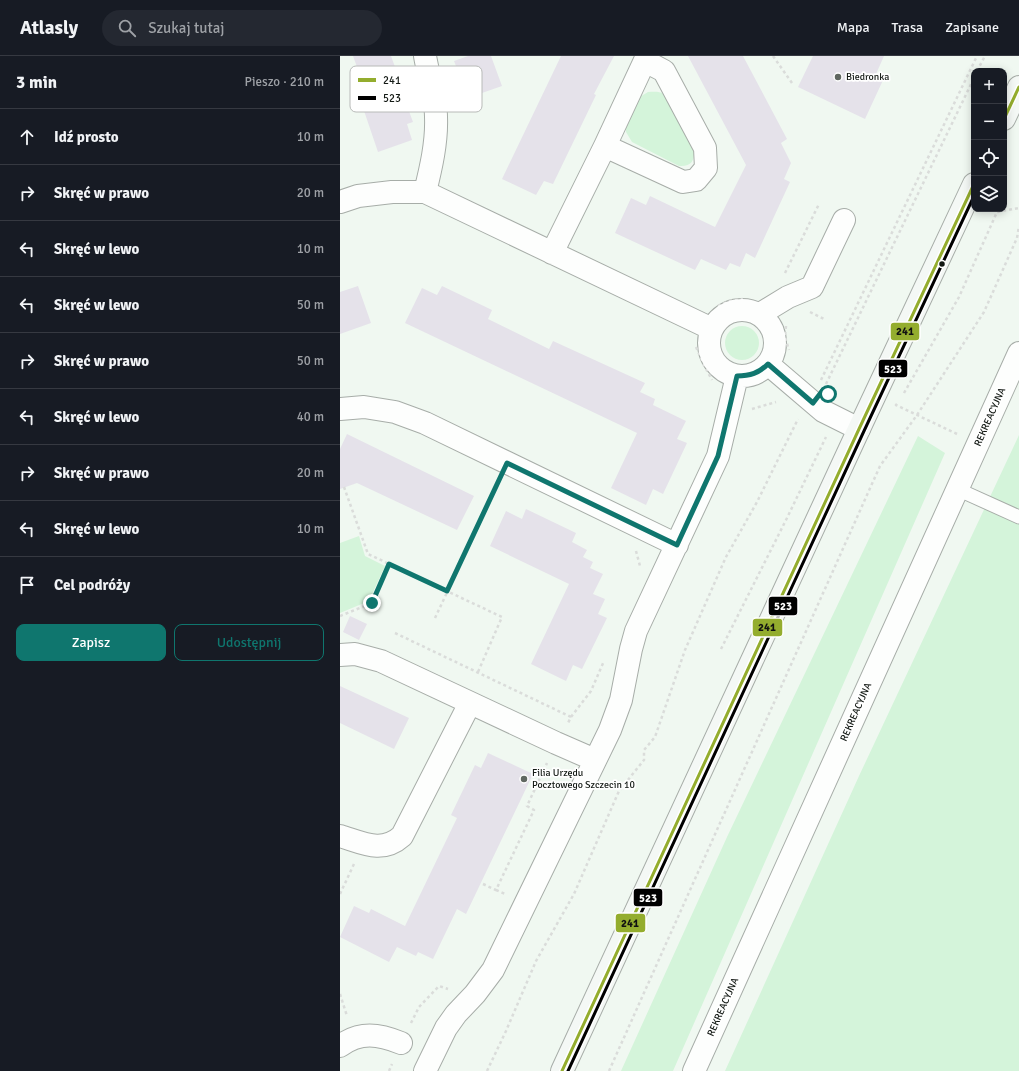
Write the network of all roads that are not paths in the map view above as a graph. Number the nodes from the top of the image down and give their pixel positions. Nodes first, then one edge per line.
1 (425, 56) edge
2 (646, 59) edge
3 (427, 66) edge
4 (1019, 87) edge
5 (435, 112) edge
6 (1007, 113) edge
7 (605, 146) junction
8 (971, 190) edge
9 (425, 192) junction
10 (340, 202) edge
11 (844, 220) dead end
12 (552, 253) junction
13 (760, 314) junction
14 (712, 329) junction
15 (1019, 353) edge
16 (768, 364) junction
17 (737, 376) junction
18 (340, 410) edge
19 (859, 429) junction
20 (957, 489) junction
21 (1019, 517) edge
22 (677, 545) junction
23 (340, 655) edge
24 (470, 703) junction
25 (595, 760) junction
26 (340, 836) edge
27 (401, 1043) dead end
28 (340, 1046) edge
29 (426, 1071) edge
30 (562, 1071) edge
31 (694, 1071) edge

1 - 3 street
2 - 7 street
2 - 7 street
4 - 6 street
5 - 9 street
7 - 12 street
8 - 19 street
9 - 10 street
9 - 12 street
11 - 13 street
12 - 14 street
13 - 14 street
13 - 16 street
14 - 17 street
15 - 20 street, REKREACYJNA
16 - 17 street
16 - 19 street
17 - 22 street
18 - 22 street
19 - 30 street
20 - 21 lane
20 - 31 street, REKREACYJNA
22 - 25 street
23 - 24 street
24 - 25 street
24 - 26 street
25 - 29 street
27 - 28 street

